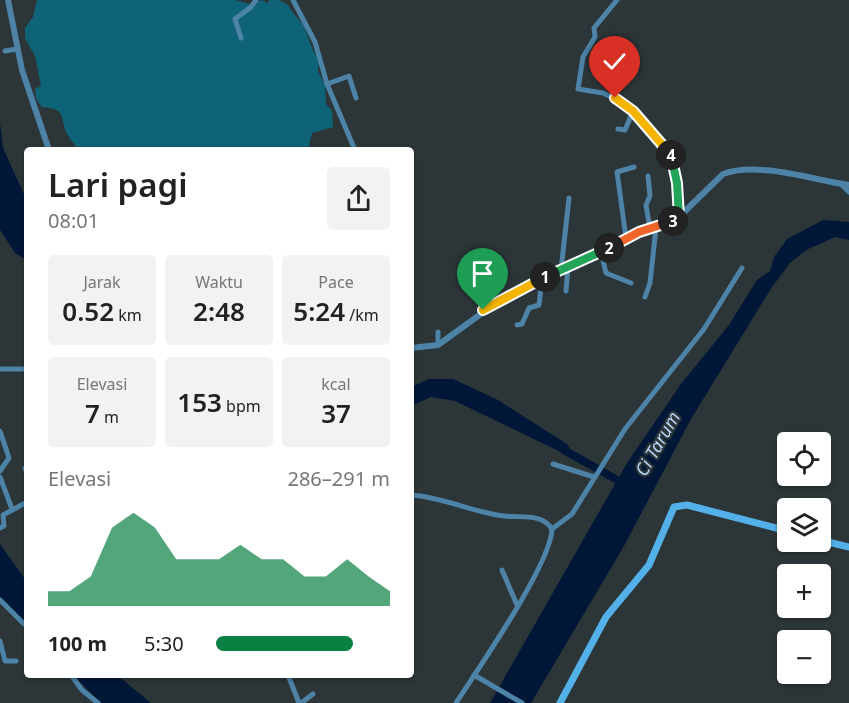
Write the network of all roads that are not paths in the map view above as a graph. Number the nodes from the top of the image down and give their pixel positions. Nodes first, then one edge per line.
1 (8, 0) edge
2 (293, 0) edge
3 (617, 0) edge
4 (252, 1) edge
5 (241, 38) dead end
6 (17, 49) junction
7 (5, 51) dead end
8 (327, 84) junction
9 (356, 98) dead end
10 (633, 111) junction
11 (618, 129) dead end
12 (48, 147) edge
13 (354, 147) edge
14 (634, 167) dead end
15 (648, 176) dead end
16 (846, 185) edge
17 (849, 192) edge
18 (568, 198) dead end
19 (679, 217) junction
20 (653, 229) junction
21 (626, 238) junction
22 (601, 252) junction
23 (568, 267) junction
24 (742, 268) dead end
25 (561, 270) junction
26 (542, 278) junction
27 (631, 283) dead end
28 (566, 291) dead end
29 (645, 297) dead end
30 (517, 325) dead end
31 (438, 332) dead end
32 (438, 345) junction
33 (414, 348) edge
34 (0, 369) edge
35 (24, 369) edge
36 (0, 431) edge
37 (553, 464) dead end
38 (0, 471) edge
39 (596, 474) junction
40 (0, 477) edge
41 (414, 496) edge
42 (24, 503) edge
43 (12, 509) junction
44 (0, 528) edge
45 (552, 528) junction
46 (777, 528) edge
47 (831, 543) edge
48 (849, 547) edge
49 (502, 570) dead end
50 (0, 600) edge
51 (517, 605) junction
52 (24, 624) edge
53 (0, 641) edge
54 (16, 661) dead end
55 (474, 675) junction
56 (73, 678) edge
57 (289, 678) edge
58 (313, 694) dead end
59 (98, 703) edge
60 (300, 703) edge
61 (456, 703) edge
62 (522, 703) edge
63 (560, 703) edge

1 - 6 street
2 - 8 street
3 - 10 street
4 - 5 street
6 - 7 street
6 - 12 street
8 - 9 street
8 - 13 street
10 - 11 street
10 - 19 street
14 - 21 street
15 - 20 street
16 - 17 street
16 - 19 street
18 - 25 street
19 - 20 street
20 - 21 street
20 - 29 street
21 - 22 street
22 - 23 street
22 - 27 street
23 - 25 street
23 - 28 street
24 - 39 street
25 - 26 street
26 - 30 street
26 - 32 street
31 - 32 street
32 - 33 street
34 - 35 street
36 - 38 street
37 - 39 street
39 - 45 street
40 - 43 street
41 - 45 street
42 - 43 street
43 - 44 street
45 - 51 street
46 - 63 main road
47 - 48 main road
49 - 51 street
50 - 52 street
51 - 55 street
53 - 54 street
55 - 61 street
55 - 62 street
56 - 59 street
57 - 60 street
58 - 60 street

